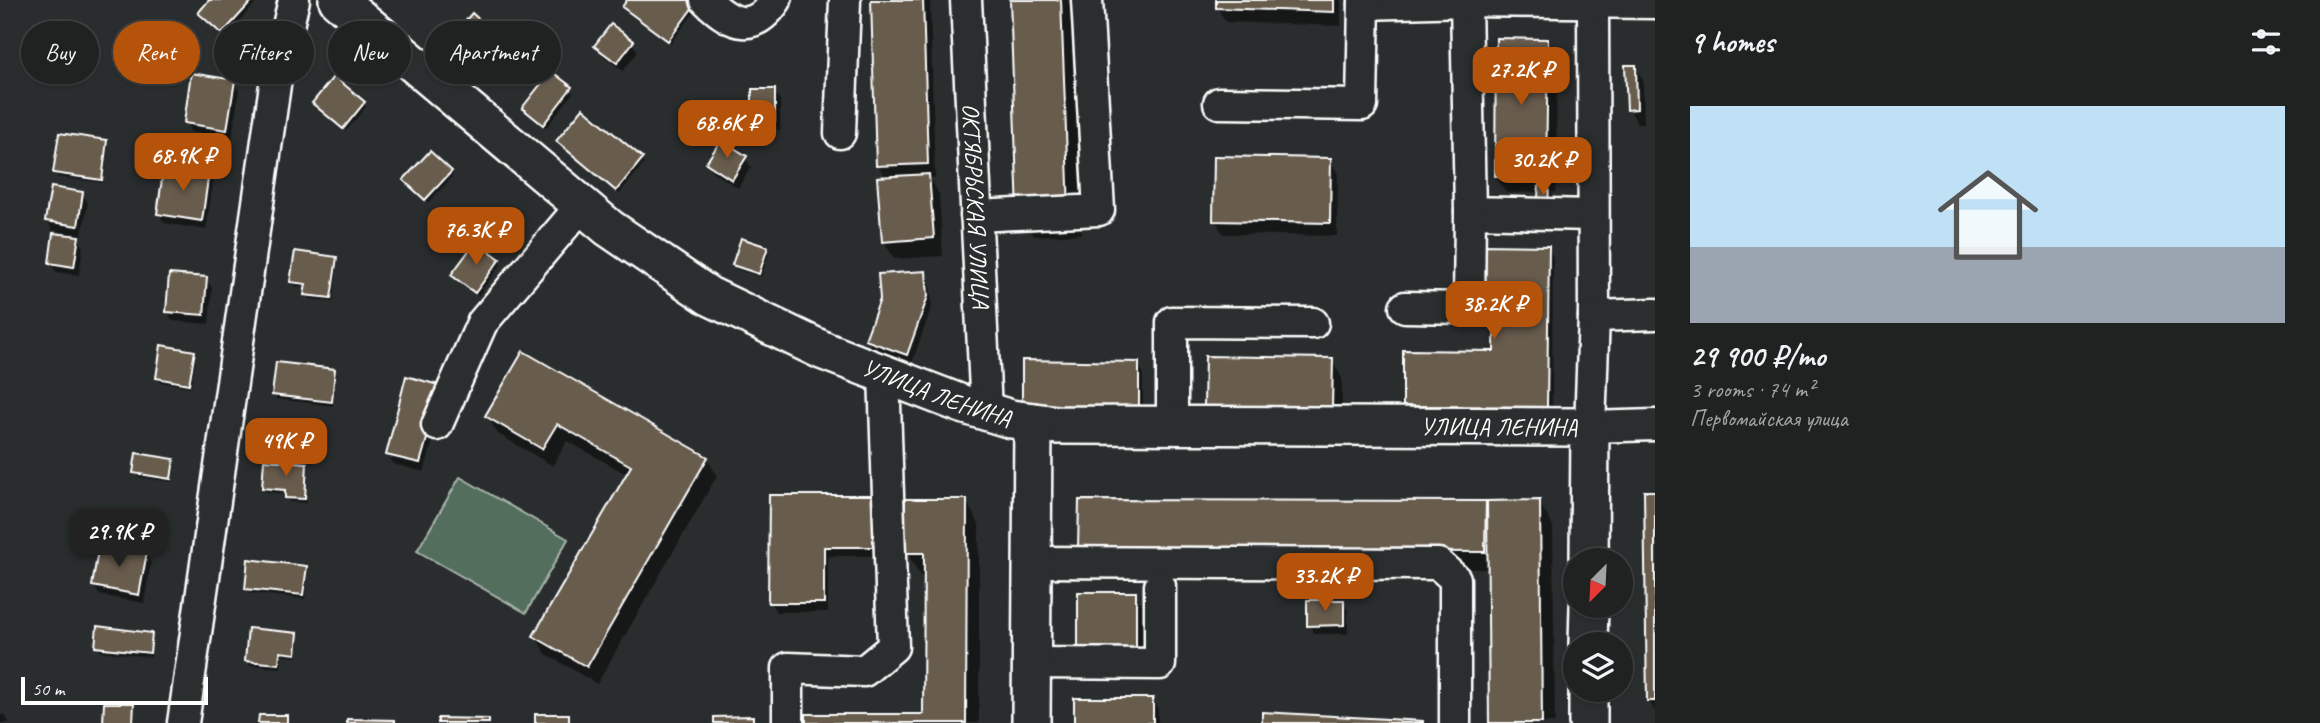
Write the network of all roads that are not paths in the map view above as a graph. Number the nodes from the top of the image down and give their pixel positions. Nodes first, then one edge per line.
1 (295, 0) edge
2 (338, 0) edge
3 (706, 0) edge
4 (776, 0) edge
5 (845, 0) edge
6 (966, 0) edge
7 (1087, 0) edge
8 (1466, 1) edge
9 (1593, 1) edge
10 (1364, 2) edge
11 (1655, 3) edge
12 (1219, 103) dead end
13 (840, 133) dead end
14 (582, 205) junction
15 (1470, 212) junction
16 (1592, 215) junction
17 (976, 216) junction
18 (1405, 307) dead end
19 (1655, 314) edge
20 (1594, 316) junction
21 (1313, 323) dead end
22 (884, 373) junction
23 (986, 411) junction
24 (1033, 422) junction
25 (437, 425) dead end
26 (1655, 425) edge
27 (1590, 426) junction
28 (1171, 427) junction
29 (1589, 548) edge
30 (1032, 562) junction
31 (1160, 586) dead end
32 (1032, 663) junction
33 (1588, 702) edge
34 (183, 723) edge
35 (788, 723) edge
36 (1031, 723) edge
37 (1455, 723) edge
38 (1588, 723) edge

1 - 34 street
2 - 14 main road, УЛИЦА ЛЕНИНА
3 - 4 street
5 - 13 street
6 - 17 street, ОКТЯБРЬСКАЯ УЛИЦА
7 - 17 street
8 - 9 street
8 - 10 street
8 - 15 street
9 - 11 street
9 - 16 street
10 - 12 street
14 - 22 main road, УЛИЦА ЛЕНИНА
14 - 25 street
15 - 16 street
15 - 18 street
16 - 20 street
17 - 23 street, ОКТЯБРЬСКАЯ УЛИЦА
19 - 20 street
20 - 27 street
21 - 28 street
22 - 23 main road, УЛИЦА ЛЕНИНА
22 - 35 street
23 - 24 main road, УЛИЦА ЛЕНИНА
24 - 28 main road, УЛИЦА ЛЕНИНА
24 - 30 main road
26 - 27 street, УЛИЦА ЛЕНИНА
27 - 28 main road, УЛИЦА ЛЕНИНА
27 - 29 main road
30 - 32 main road
30 - 37 street
31 - 32 street
32 - 36 main road
33 - 38 main road

